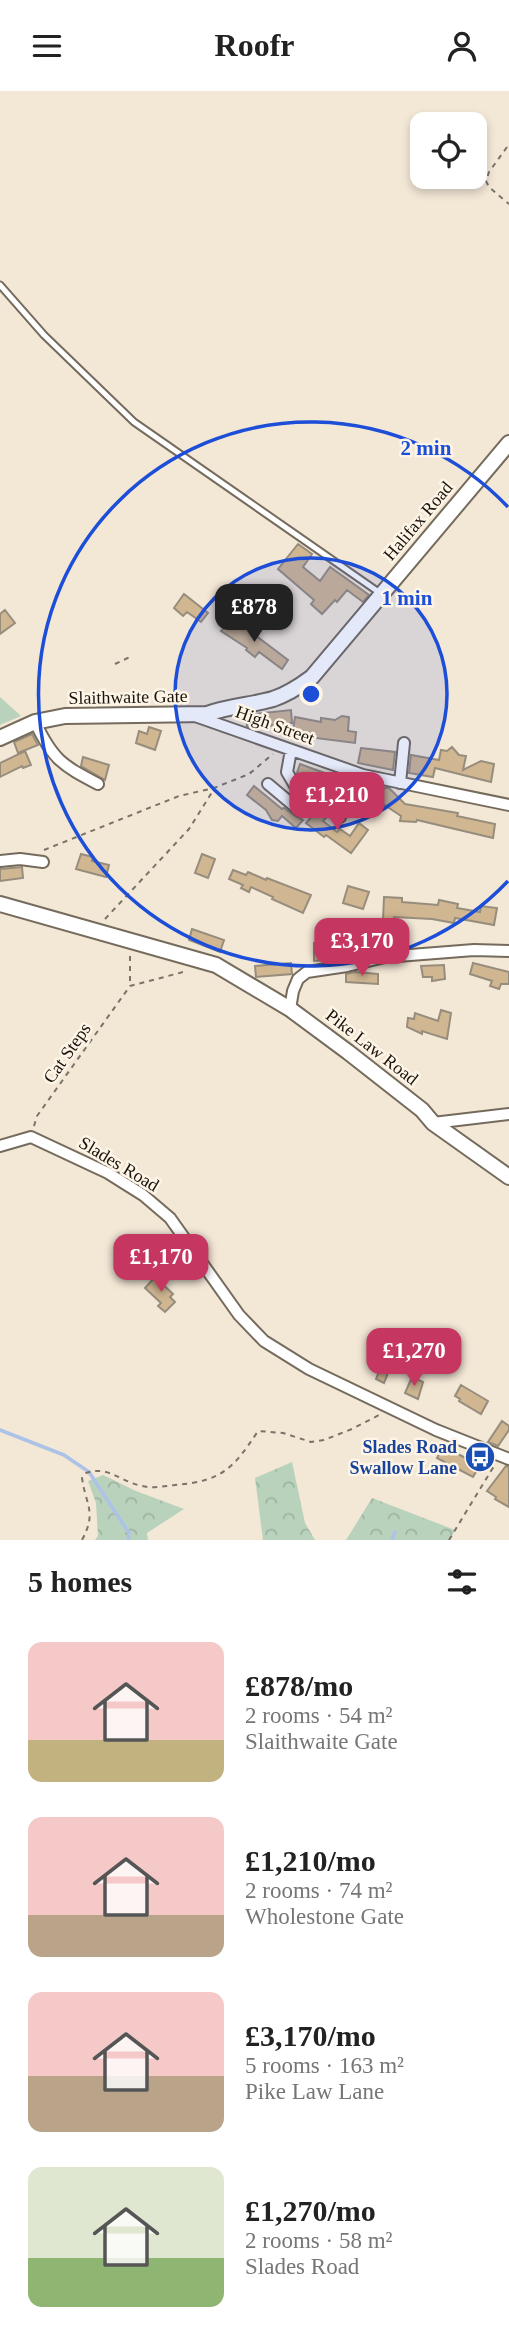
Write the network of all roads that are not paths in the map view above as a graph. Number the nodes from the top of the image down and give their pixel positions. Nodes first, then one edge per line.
1 (0, 285) edge
2 (509, 443) edge
3 (383, 595) junction
4 (358, 623) joint
5 (193, 716) junction
6 (35, 722) junction
7 (0, 738) edge
8 (404, 743) dead end
9 (286, 748) junction
10 (400, 783) junction
11 (98, 784) dead end
12 (268, 784) dead end
13 (316, 800) junction
14 (509, 805) edge
15 (340, 817) dead end
16 (0, 861) edge
17 (43, 862) dead end
18 (0, 904) edge
19 (509, 951) edge
20 (290, 1009) junction
21 (509, 1114) edge
22 (433, 1123) junction
23 (0, 1146) edge
24 (503, 1170) edge
25 (504, 1458) edge

1 - 3 lane
2 - 3 street, Halifax Road
3 - 4 street, Halifax Road
4 - 5 street, Slaithwaite Gate
5 - 6 street, Slaithwaite Gate
5 - 9 street, High Street
6 - 7 street, Slaithwaite Gate
6 - 11 street
8 - 10 street
9 - 10 street, High Street
9 - 13 street
10 - 14 street, High Street
12 - 13 street
13 - 15 street
16 - 17 street
18 - 20 street, Pike Law Road
19 - 20 street
20 - 22 street, Pike Law Road
21 - 22 street
22 - 24 street, Pike Law Road
23 - 25 street, Slades Road

